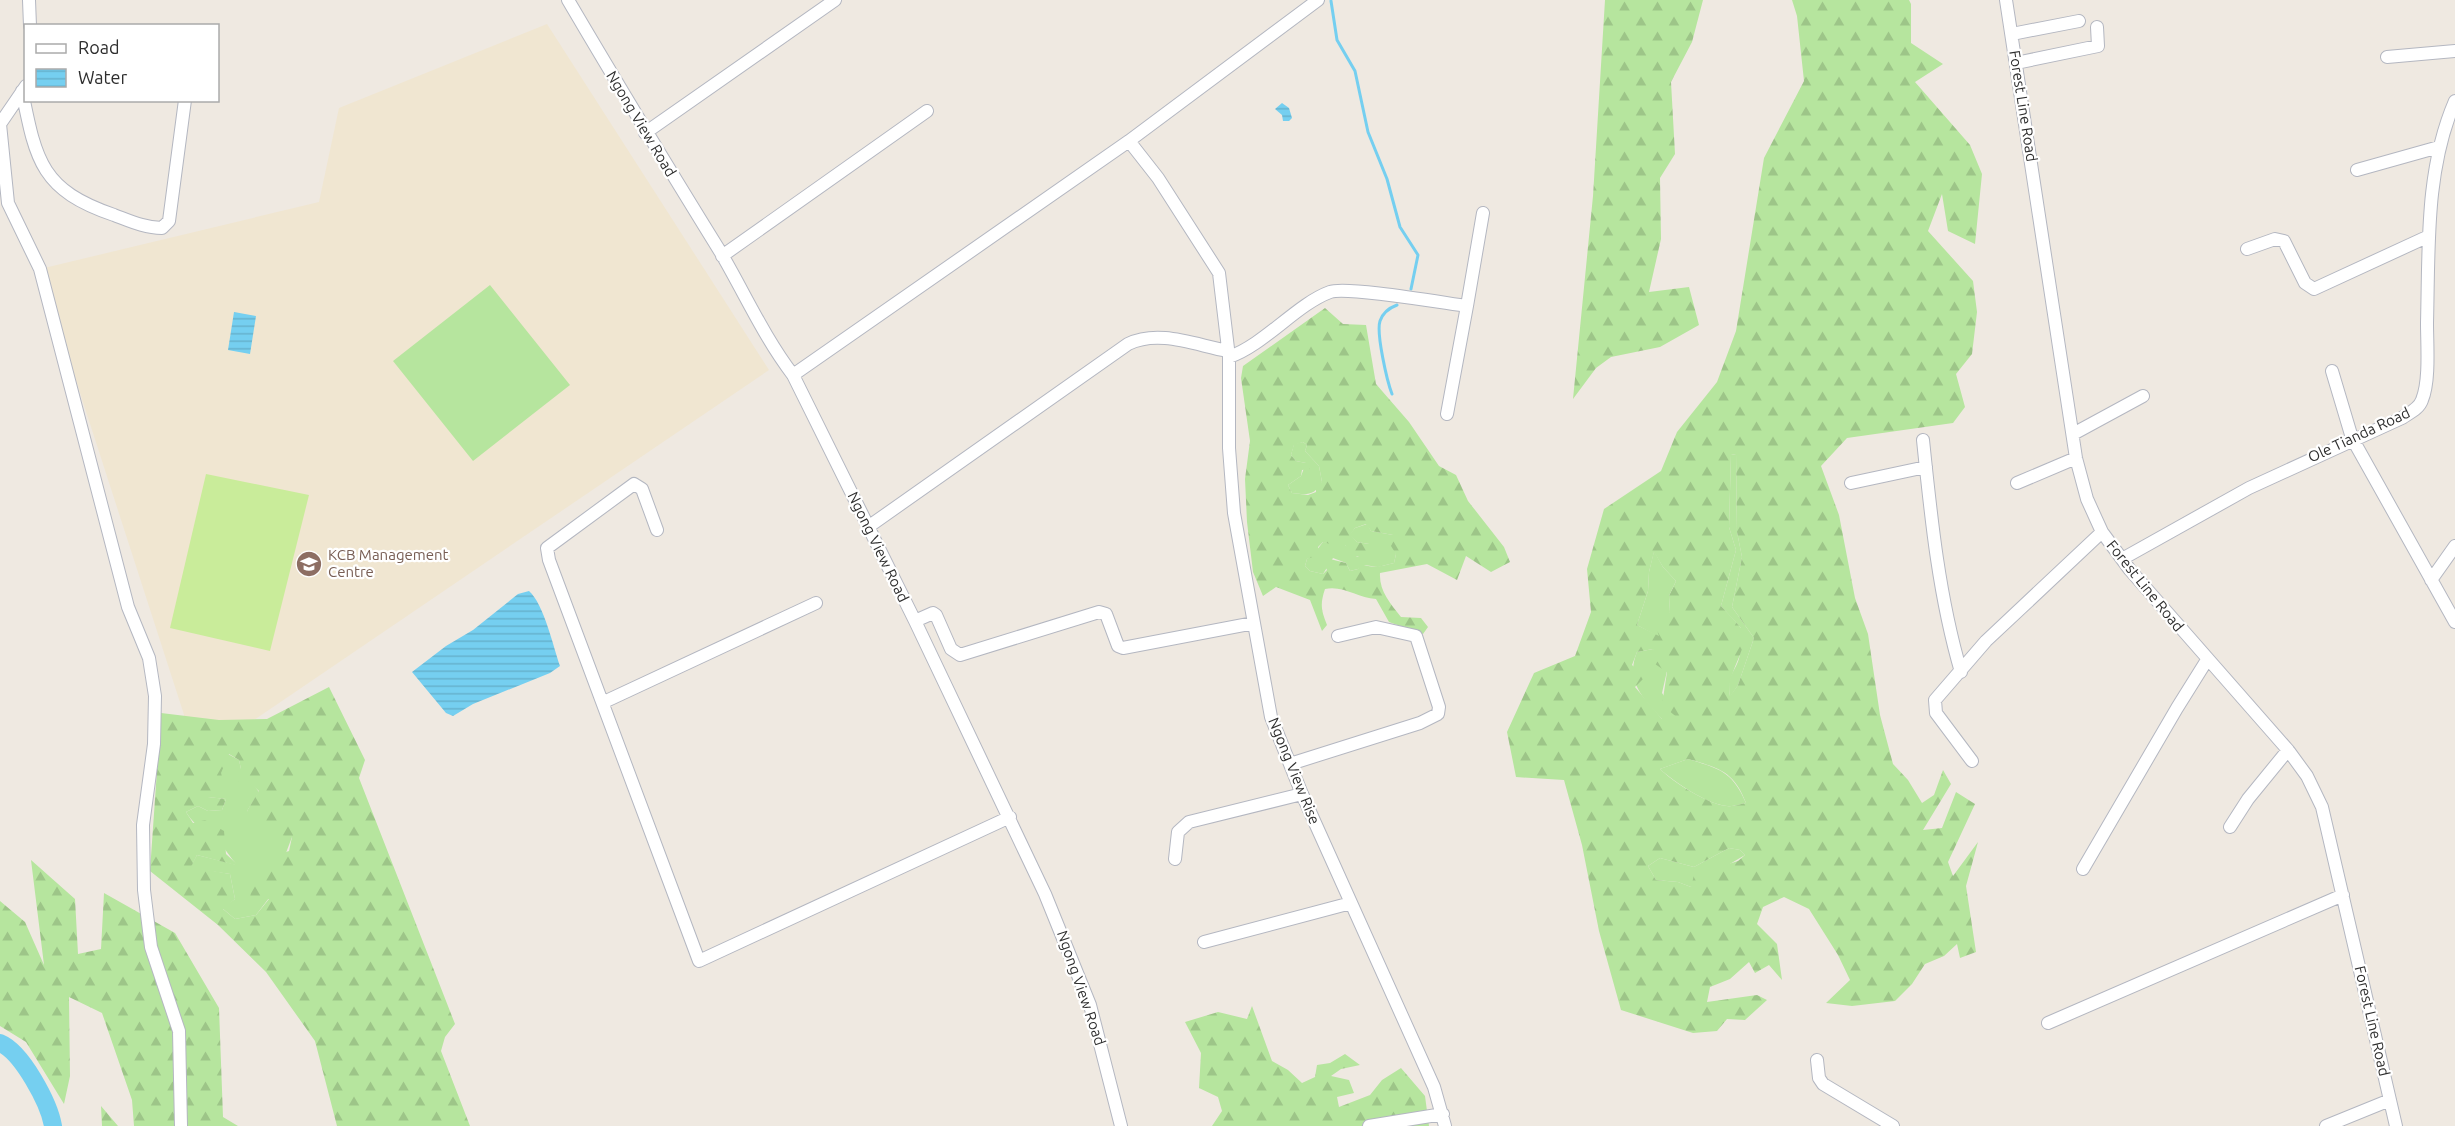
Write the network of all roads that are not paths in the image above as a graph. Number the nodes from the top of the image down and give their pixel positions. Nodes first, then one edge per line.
1 (29, 0) edge
2 (568, 0) edge
3 (835, 0) edge
4 (1318, 0) edge
5 (2006, 0) edge
6 (2079, 21) dead end
7 (30, 24) edge
8 (2097, 27) dead end
9 (2012, 34) junction
10 (2455, 51) edge
11 (2387, 57) dead end
12 (2016, 63) junction
13 (24, 89) edge
14 (2455, 101) edge
15 (26, 102) edge
16 (185, 102) edge
17 (927, 111) dead end
18 (2451, 119) edge
19 (0, 124) edge
20 (645, 133) junction
21 (1129, 141) junction
22 (2439, 147) junction
23 (2357, 170) dead end
24 (1483, 213) dead end
25 (2428, 236) junction
26 (2247, 249) dead end
27 (722, 256) junction
28 (1467, 306) junction
29 (1229, 354) junction
30 (2332, 370) dead end
31 (793, 375) junction
32 (2143, 396) dead end
33 (1447, 414) dead end
34 (2073, 435) junction
35 (2352, 438) junction
36 (1923, 440) dead end
37 (2076, 458) junction
38 (1926, 467) junction
39 (1851, 483) dead end
40 (2017, 483) dead end
41 (868, 527) junction
42 (657, 530) dead end
43 (2102, 532) junction
44 (2455, 546) edge
45 (2122, 559) junction
46 (2431, 580) junction
47 (816, 603) dead end
48 (915, 621) junction
49 (2455, 621) edge
50 (1254, 623) junction
51 (1338, 636) dead end
52 (2207, 660) junction
53 (1961, 672) junction
54 (604, 702) junction
55 (2288, 750) junction
56 (1972, 761) dead end
57 (1290, 764) junction
58 (1302, 794) junction
59 (1010, 817) junction
60 (2230, 827) dead end
61 (1175, 859) dead end
62 (2083, 869) dead end
63 (2343, 895) junction
64 (1351, 903) junction
65 (1204, 942) dead end
66 (2048, 1023) dead end
67 (1817, 1060) dead end
68 (2390, 1100) junction
69 (1444, 1120) edge
70 (182, 1126) edge
71 (1121, 1126) edge
72 (1369, 1126) edge
73 (1893, 1126) edge
74 (2326, 1126) edge
75 (2396, 1126) edge

1 - 7 street
2 - 20 street, Ngong View Road
3 - 20 street
4 - 21 street
5 - 9 street, Forest Line Road
6 - 9 street
8 - 12 street
9 - 12 street, Forest Line Road
10 - 11 street
12 - 34 street, Forest Line Road
13 - 19 street
14 - 18 street, Ole Tianda Road
15 - 16 street
17 - 27 street
18 - 22 street, Ole Tianda Road
19 - 70 street
20 - 27 street, Ngong View Road
21 - 29 street, Ngong View Rise
21 - 31 street
22 - 23 street
22 - 25 street, Ole Tianda Road
24 - 28 street
25 - 26 street
25 - 35 street, Ole Tianda Road
27 - 31 street, Ngong View Road
28 - 29 street
28 - 33 street
29 - 41 street
29 - 50 street, Ngong View Rise
30 - 35 street
31 - 41 street, Ngong View Road
32 - 34 street
34 - 37 street, Forest Line Road
35 - 45 street, Ole Tianda Road
35 - 46 street
36 - 38 street
37 - 40 street
37 - 43 street, Forest Line Road
38 - 39 street
38 - 53 street
41 - 48 street, Ngong View Road
42 - 54 street
43 - 45 street, Forest Line Road
43 - 53 street
44 - 46 street
45 - 52 street, Forest Line Road
46 - 49 street
47 - 54 street
48 - 50 street
48 - 59 street, Ngong View Road
50 - 57 street, Ngong View Rise
51 - 57 street
52 - 55 street, Forest Line Road
52 - 62 street
53 - 56 street
54 - 59 street
55 - 60 street
55 - 63 street, Forest Line Road
57 - 58 street, Ngong View Rise
58 - 61 street
58 - 64 street, Ngong View Rise
59 - 71 street, Ngong View Road
63 - 66 street
63 - 68 street, Forest Line Road
64 - 65 street
64 - 69 street, Ngong View Rise
67 - 73 street
68 - 74 street
68 - 75 street, Forest Line Road
69 - 72 street

